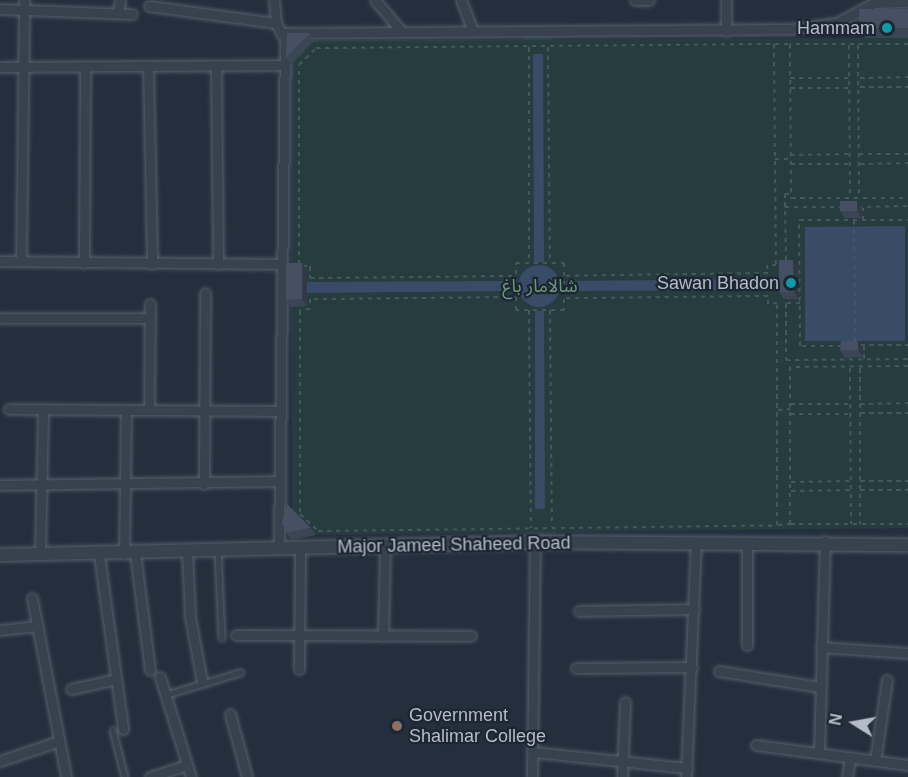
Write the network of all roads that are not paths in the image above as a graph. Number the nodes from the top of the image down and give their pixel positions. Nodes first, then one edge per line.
1 (65, 0) edge
2 (120, 0) edge
3 (274, 0) edge
4 (375, 0) edge
5 (461, 0) edge
6 (635, 0) edge
7 (649, 0) edge
8 (726, 0) edge
9 (888, 1) edge
10 (908, 2) edge
11 (170, 4) edge
12 (24, 5) edge
13 (149, 6) dead end
14 (0, 9) edge
15 (64, 11) junction
16 (118, 13) junction
17 (132, 14) dead end
18 (276, 23) junction
19 (473, 31) junction
20 (726, 31) junction
21 (402, 32) junction
22 (283, 36) junction
23 (283, 65) junction
24 (85, 66) junction
25 (148, 66) junction
26 (216, 66) junction
27 (0, 67) edge
28 (20, 67) junction
29 (0, 261) edge
30 (21, 261) junction
31 (84, 262) junction
32 (152, 264) junction
33 (218, 264) junction
34 (282, 264) junction
35 (205, 293) dead end
36 (150, 304) dead end
37 (0, 318) edge
38 (150, 318) junction
39 (9, 409) dead end
40 (43, 409) junction
41 (126, 410) junction
42 (149, 410) junction
43 (204, 411) junction
44 (280, 411) junction
45 (279, 481) junction
46 (125, 484) junction
47 (204, 484) junction
48 (0, 485) edge
49 (42, 485) junction
50 (825, 541) junction
51 (535, 542) junction
52 (696, 542) junction
53 (747, 542) junction
54 (908, 544) edge
55 (385, 546) junction
56 (300, 548) junction
57 (279, 549) junction
58 (218, 550) junction
59 (187, 551) junction
60 (130, 554) junction
61 (0, 555) edge
62 (40, 555) junction
63 (99, 555) junction
64 (32, 598) dead end
65 (694, 609) junction
66 (579, 611) dead end
67 (38, 626) junction
68 (0, 630) edge
69 (236, 635) dead end
70 (299, 635) junction
71 (383, 636) junction
72 (471, 636) dead end
73 (222, 638) dead end
74 (747, 645) dead end
75 (821, 647) junction
76 (908, 653) edge
77 (692, 667) junction
78 (576, 668) dead end
79 (299, 669) dead end
80 (150, 670) dead end
81 (719, 671) dead end
82 (242, 672) dead end
83 (160, 677) dead end
84 (116, 679) junction
85 (887, 680) dead end
86 (202, 682) junction
87 (820, 687) junction
88 (71, 689) dead end
89 (165, 695) junction
90 (625, 702) dead end
91 (230, 714) dead end
92 (118, 729) joint
93 (59, 741) junction
94 (756, 745) dead end
95 (533, 753) junction
96 (819, 753) junction
97 (850, 757) junction
98 (0, 761) edge
99 (623, 761) junction
100 (875, 761) junction
101 (188, 765) junction
102 (908, 765) edge
103 (686, 772) edge
104 (66, 777) edge
105 (125, 777) edge
106 (150, 777) edge
107 (191, 777) edge
108 (247, 777) edge
109 (532, 777) edge
110 (622, 777) edge
111 (847, 777) edge

1 - 15 street
2 - 16 street
3 - 18 street
4 - 21 street
5 - 19 street
6 - 7 street
8 - 20 street
9 - 10 street
9 - 20 street
11 - 13 street
11 - 18 street
12 - 14 street
12 - 15 street
12 - 28 street
15 - 16 street
16 - 17 street
18 - 22 street
19 - 20 street
19 - 21 street
21 - 22 street
22 - 23 street
23 - 26 street
23 - 34 street
24 - 25 street
24 - 28 street
24 - 31 street
25 - 26 street
25 - 32 street
26 - 33 street
27 - 28 street
28 - 30 street
29 - 30 street
30 - 31 street
31 - 32 street
32 - 33 street
33 - 34 street
34 - 44 street
35 - 43 street
36 - 38 street
37 - 38 street
38 - 42 street
39 - 40 street
40 - 41 street
40 - 49 street
41 - 42 street
41 - 46 street
42 - 43 street
43 - 44 street
43 - 47 street
44 - 45 street
45 - 47 street
45 - 57 street
46 - 47 street
46 - 49 street
46 - 60 street
48 - 49 street
49 - 62 street
50 - 53 street, Major Jameel Shaheed Road
50 - 54 street, Major Jameel Shaheed Road
50 - 75 street
51 - 52 street, Major Jameel Shaheed Road
51 - 55 street, Major Jameel Shaheed Road
51 - 95 street
52 - 53 street, Major Jameel Shaheed Road
52 - 65 street
53 - 74 street
55 - 56 street, Major Jameel Shaheed Road
55 - 71 street
56 - 57 street, Major Jameel Shaheed Road
56 - 70 street
57 - 58 street, Major Jameel Shaheed Road
58 - 59 street, Major Jameel Shaheed Road
58 - 73 lane
59 - 60 street, Major Jameel Shaheed Road
59 - 86 street
60 - 63 street, Major Jameel Shaheed Road
60 - 80 street
61 - 62 street, Major Jameel Shaheed Road
62 - 63 street, Major Jameel Shaheed Road
63 - 84 street
64 - 67 street
65 - 66 street
65 - 77 street
67 - 68 street
67 - 93 street
69 - 70 street
70 - 71 street
70 - 79 street
71 - 72 street
75 - 76 street
75 - 87 street
77 - 78 street
77 - 103 street
81 - 87 street
82 - 86 lane
83 - 89 street
84 - 88 street
84 - 92 street
85 - 100 street
86 - 89 lane
87 - 96 street
89 - 101 street
90 - 99 street
91 - 108 street
92 - 105 lane
93 - 98 street
93 - 104 street
94 - 96 street
95 - 99 street
95 - 109 street
96 - 97 street
97 - 100 street
97 - 111 street
99 - 103 street
99 - 110 street
100 - 102 street
101 - 106 street
101 - 107 street

